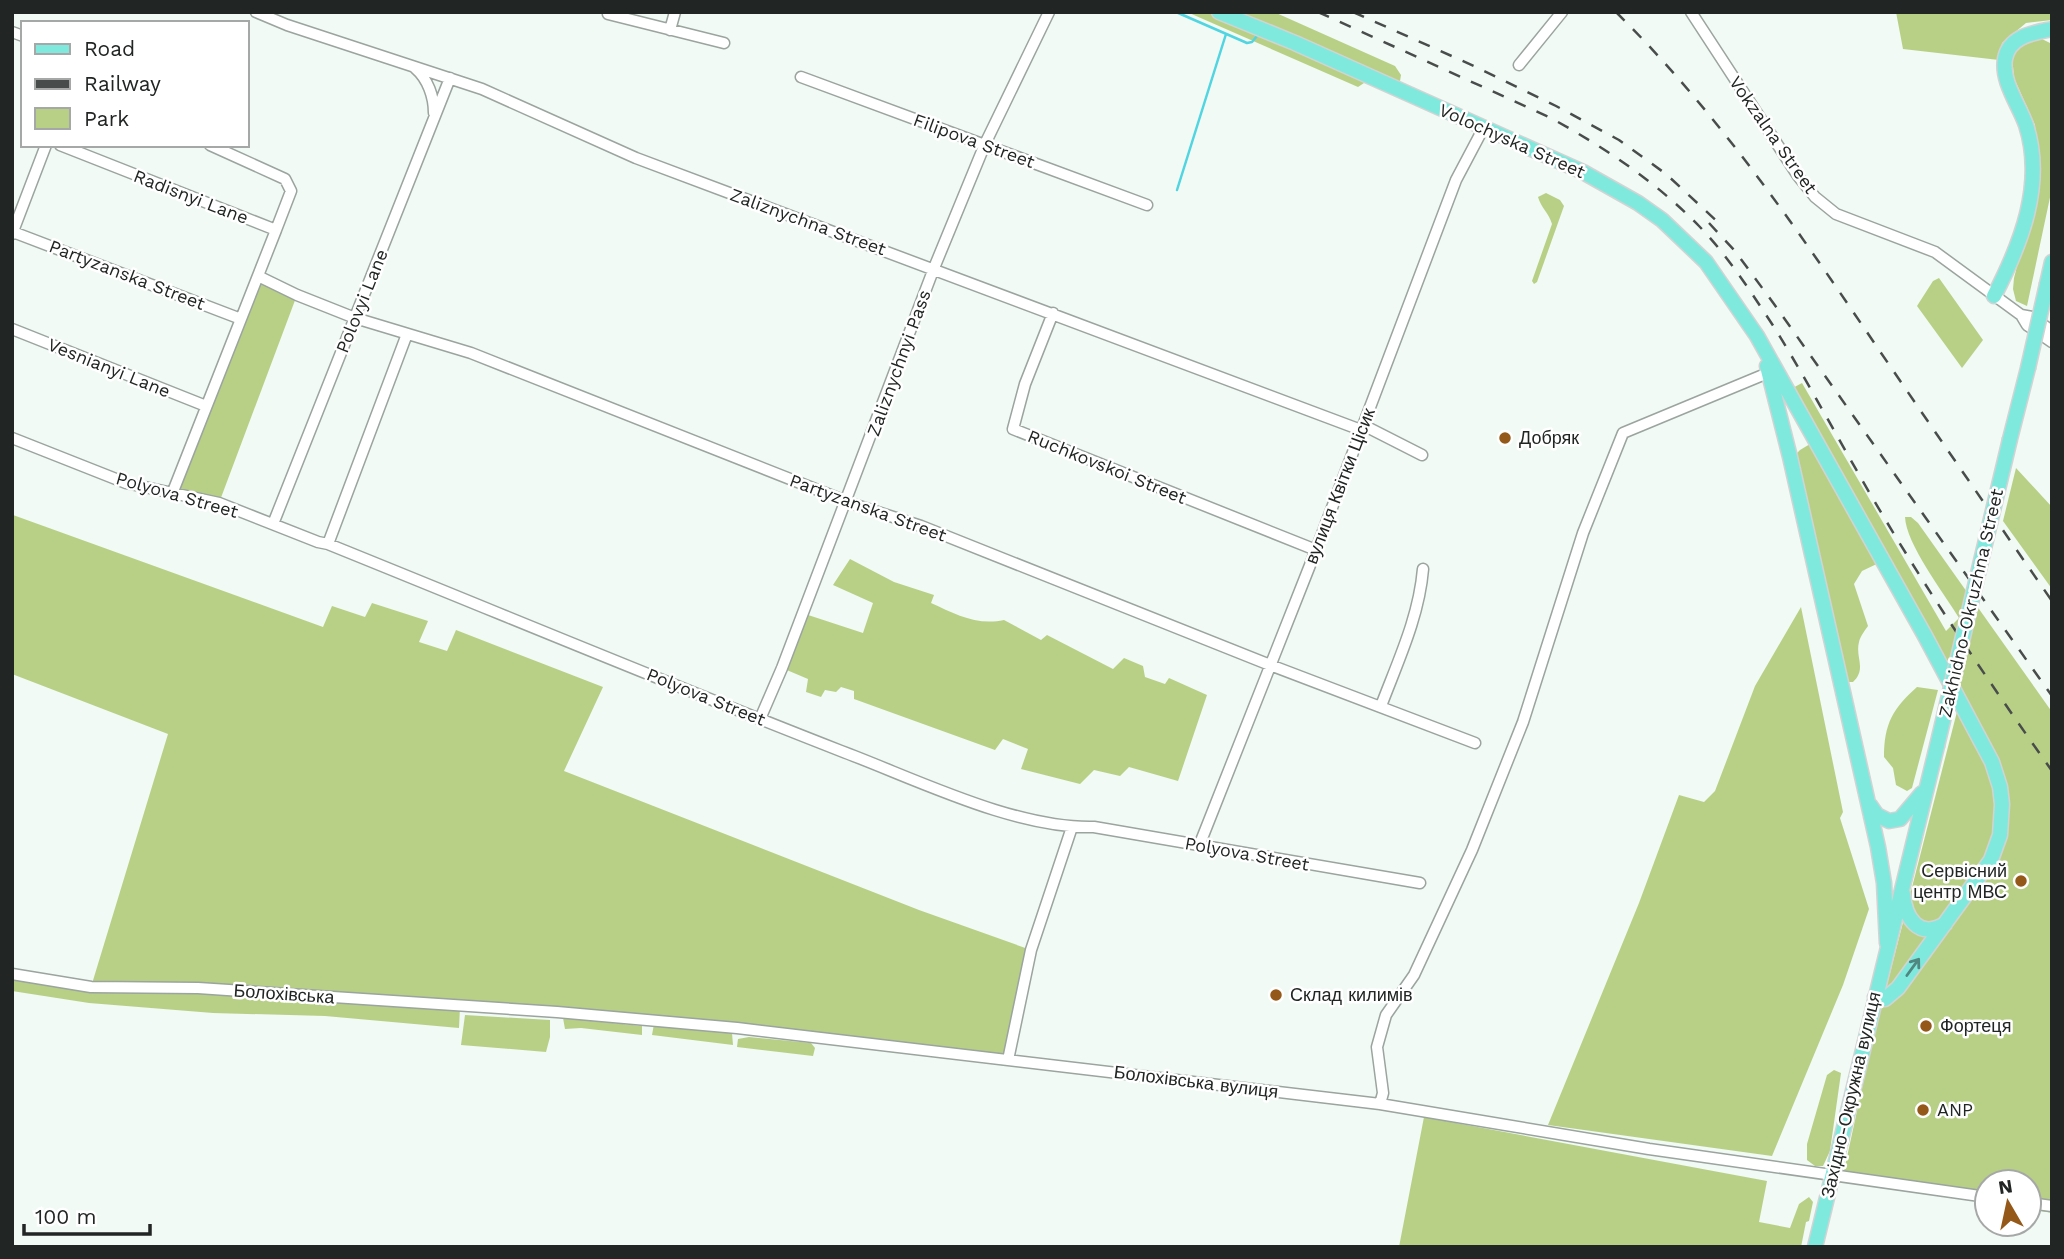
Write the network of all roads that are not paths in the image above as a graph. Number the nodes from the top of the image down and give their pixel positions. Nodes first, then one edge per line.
1 (256, 12) edge
2 (675, 12) edge
3 (1049, 12) edge
4 (1219, 12) edge
5 (1562, 12) edge
6 (1691, 12) edge
7 (608, 14) dead end
8 (670, 30) junction
9 (2048, 32) edge
10 (724, 43) dead end
11 (407, 63) junction
12 (1519, 65) dead end
13 (801, 77) dead end
14 (450, 78) junction
15 (435, 116) junction
16 (1484, 127) junction
17 (985, 144) junction
18 (45, 147) edge
19 (65, 147) edge
20 (214, 147) edge
21 (1147, 205) dead end
22 (276, 230) junction
23 (13, 233) edge
24 (2052, 262) edge
25 (934, 268) junction
26 (260, 277) junction
27 (1994, 296) junction
28 (1053, 313) junction
29 (2021, 315) junction
30 (355, 318) junction
31 (241, 319) junction
32 (12, 329) edge
33 (2052, 331) edge
34 (407, 334) junction
35 (2052, 341) edge
36 (1772, 371) junction
37 (206, 406) junction
38 (1362, 428) junction
39 (12, 438) edge
40 (1816, 441) junction
41 (1422, 455) dead end
42 (1790, 457) junction
43 (172, 494) junction
44 (847, 502) junction
45 (273, 524) junction
46 (328, 544) junction
47 (1316, 550) junction
48 (1423, 569) dead end
49 (1270, 665) junction
50 (1381, 706) junction
51 (760, 719) junction
52 (1475, 743) dead end
53 (1865, 788) junction
54 (1926, 790) junction
55 (1072, 827) junction
56 (1199, 846) junction
57 (1904, 877) junction
58 (1420, 883) dead end
59 (1945, 924) junction
60 (1887, 943) junction
61 (12, 974) edge
62 (1875, 997) junction
63 (557, 1012) joint
64 (1008, 1060) junction
65 (1381, 1104) junction
66 (1832, 1174) junction
67 (1973, 1195) edge
68 (1815, 1247) edge

1 - 11 street, Zaliznychna Street
2 - 8 street
3 - 17 street, Zaliznychnyi Pass
4 - 16 main road, Volochyska Street
5 - 12 street
6 - 27 street, Vokzalna Street
7 - 8 street
8 - 10 street
9 - 27 main road
11 - 14 street, Zaliznychna Street
11 - 15 street
13 - 17 street, Filipova Street
14 - 15 street, Polovyi Lane
14 - 25 street, Zaliznychna Street
15 - 30 street, Polovyi Lane
16 - 36 main road, Volochyska Street
16 - 38 street, вулиця Квітки Цісик
17 - 21 street, Filipova Street
17 - 25 street, Zaliznychnyi Pass
18 - 23 street
19 - 22 street, Radisnyi Lane
20 - 22 street
22 - 26 street
23 - 31 street, Partyzanska Street
24 - 54 main road, Zakhidno-Okruzhna Street, bridge
25 - 28 street, Zaliznychna Street
25 - 44 street, Zaliznychnyi Pass
26 - 30 street, Partyzanska Street
26 - 31 street
27 - 29 street, Vokzalna Street
28 - 38 street, Zaliznychna Street
28 - 47 street, Ruchkovskoi Street
29 - 33 street, Vokzalna Street
29 - 35 street, Vokzalna Street
30 - 34 street, Partyzanska Street
30 - 45 street, Polovyi Lane
31 - 37 street
32 - 37 street, Vesnianyi Lane
34 - 44 street, Partyzanska Street
34 - 46 street
36 - 40 main road
36 - 42 main road
36 - 65 street
37 - 43 street
38 - 41 street, Zaliznychna Street
38 - 47 street, вулиця Квітки Цісик
39 - 43 street, Polyova Street
40 - 42 main road
40 - 59 main road
42 - 53 main road
43 - 45 street, Polyova Street
44 - 49 street, Partyzanska Street
44 - 51 street, Zaliznychnyi Pass
45 - 46 street, Polyova Street
46 - 51 street, Polyova Street
47 - 49 street, вулиця Квітки Цісик
48 - 50 street
49 - 50 street, Partyzanska Street
49 - 56 street, вулиця Квітки Цісик
50 - 52 street, Partyzanska Street
51 - 55 street, Polyova Street
53 - 54 main road
53 - 60 main road
54 - 57 main road, Zakhidno-Okruzhna Street
55 - 56 street, Polyova Street
55 - 64 street
56 - 58 street, Polyova Street
57 - 59 main road
57 - 60 main road, Zakhidno-Okruzhna Street
62 -> 59 main road
60 - 62 main road, Західно-Окружна вулиця
61 - 63 street, Болохівська
62 - 66 main road, Західно-Окружна вулиця
63 - 64 street, Болохівська вулиця
64 - 65 street, Болохівська вулиця
65 - 66 street, Болохівська вулиця
66 - 67 street, Болохівська вулиця
66 - 68 main road, Західно-Окружна вулиця

